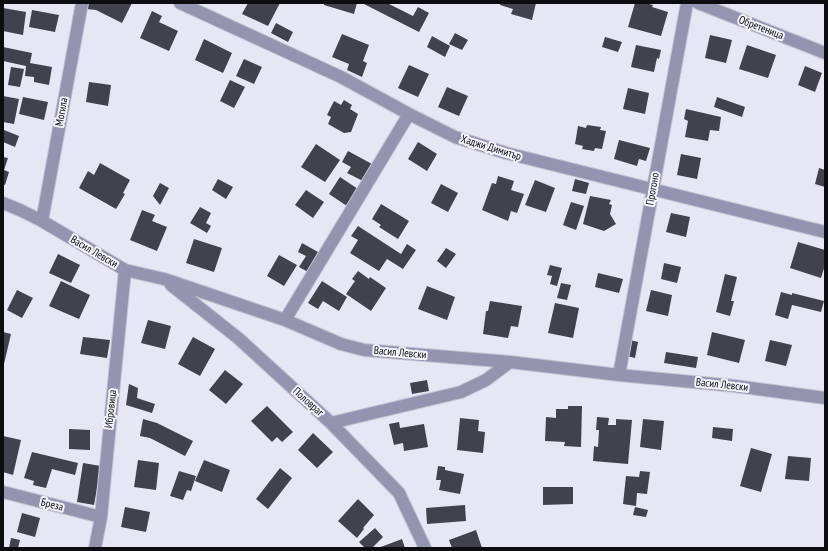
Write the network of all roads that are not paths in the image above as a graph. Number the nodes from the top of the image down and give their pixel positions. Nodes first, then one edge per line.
1 (82, 3) edge
2 (180, 3) edge
3 (687, 3) edge
4 (698, 3) edge
5 (825, 53) edge
6 (409, 114) junction
7 (653, 190) junction
8 (3, 203) edge
9 (42, 222) junction
10 (825, 232) edge
11 (125, 270) junction
12 (164, 279) junction
13 (285, 320) junction
14 (510, 362) junction
15 (619, 375) junction
16 (825, 398) edge
17 (331, 423) junction
18 (3, 492) edge
19 (101, 517) junction
20 (95, 548) edge
21 (425, 548) edge

1 - 9 street, Могила
2 - 6 street, Хаджи Димитър
3 - 7 street, Прогоно
4 - 5 street, Обретеница
6 - 7 street, Хаджи Димитър
6 - 13 street
7 - 10 street, Хаджи Димитър
7 - 15 street, Прогоно
8 - 9 street, Васил Левски
9 - 11 street, Васил Левски
11 - 12 street, Васил Левски
11 - 19 street, Ибровица
12 - 13 street, Васил Левски
12 - 17 street, Половраг
13 - 14 street, Васил Левски
14 - 15 street, Васил Левски
14 - 17 street
15 - 16 street, Васил Левски
17 - 21 street, Половраг
18 - 19 street, Бреза
19 - 20 street, Ибровица

